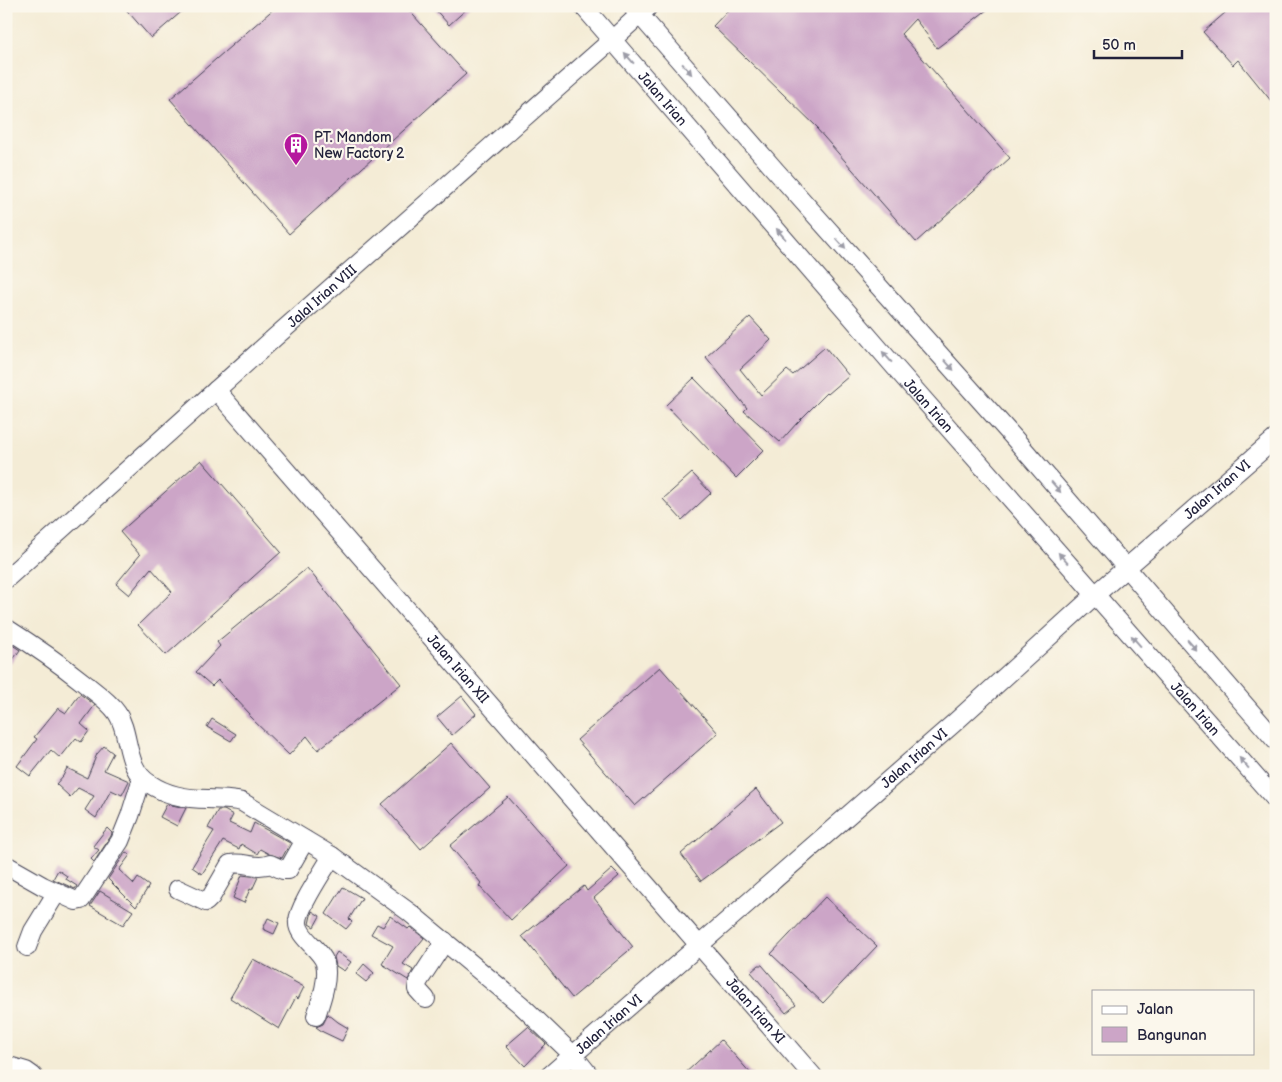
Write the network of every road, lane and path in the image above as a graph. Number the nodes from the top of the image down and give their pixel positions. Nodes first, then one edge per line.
1 (583, 6) edge
2 (640, 9) edge
3 (613, 39) junction
4 (216, 390) junction
5 (1276, 438) edge
6 (1126, 569) junction
7 (6, 579) edge
8 (1095, 595) junction
9 (7, 630) edge
10 (1276, 741) edge
11 (142, 778) junction
12 (1276, 800) edge
13 (305, 840) junction
14 (332, 856) junction
15 (6, 865) edge
16 (178, 889) dead end
17 (57, 892) junction
18 (445, 941) junction
19 (699, 946) junction
20 (27, 947) dead end
21 (426, 999) dead end
22 (316, 1016) dead end
23 (573, 1055) junction
24 (6, 1065) edge
25 (33, 1076) edge
26 (549, 1076) edge
27 (590, 1076) edge
28 (813, 1076) edge

1 - 3 street, Jalan Irian
2 - 3 street, Jalal Irian VIII
2 -> 6 street
3 - 4 street, Jalal Irian VIII
8 -> 3 street, Jalan Irian
4 - 7 street, Jalal Irian VIII
4 - 19 street, Jalan Irian XII
5 - 6 street, Jalan Irian VI
6 - 8 street, Jalan Irian VI
6 -> 10 street
12 -> 8 street, Jalan Irian
8 - 19 street, Jalan Irian VI
9 - 11 street
11 - 13 street
11 - 17 street
13 - 14 street
13 - 16 street
14 - 18 street
14 - 22 street
15 - 17 street
17 - 20 street
18 - 21 street
18 - 23 street
19 - 23 street, Jalan Irian VI
19 - 28 street, Jalan Irian XI
23 - 26 street, Jalan Irian VI
23 - 27 street
24 - 25 street

